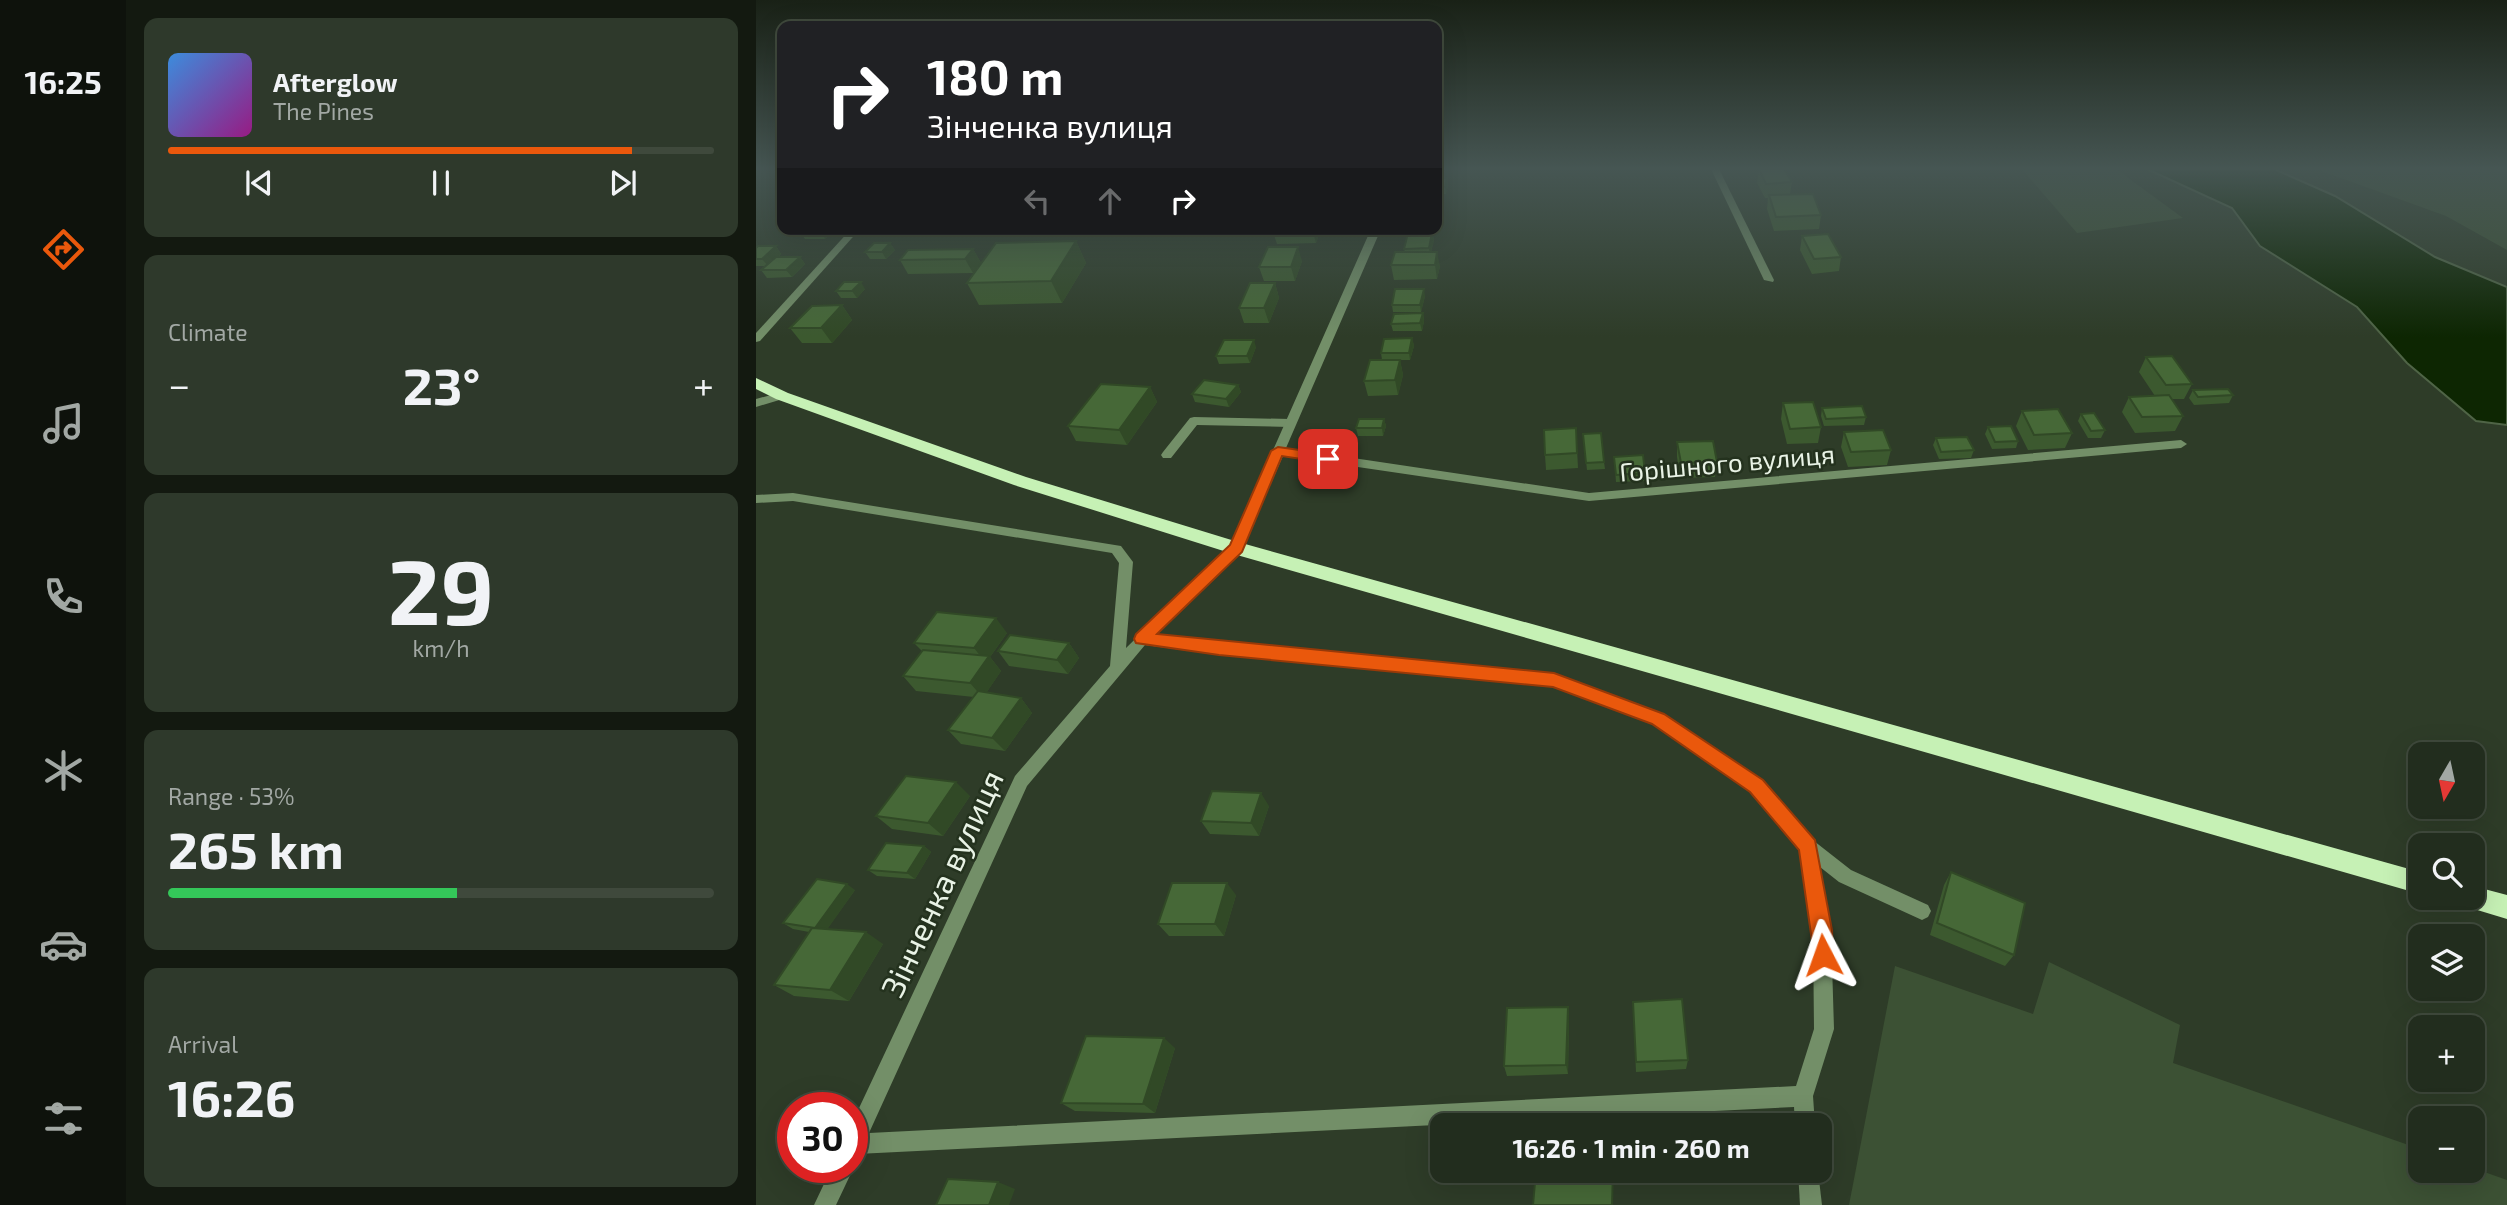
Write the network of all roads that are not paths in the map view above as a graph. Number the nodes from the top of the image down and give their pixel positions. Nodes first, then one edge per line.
1 (1742, 225) edge
2 (851, 235) edge
3 (1373, 235) edge
4 (1769, 280) dead end
5 (756, 339) edge
6 (756, 383) edge
7 (782, 396) junction
8 (756, 403) edge
9 (1290, 423) junction
10 (2182, 444) dead end
11 (1278, 451) junction
12 (1167, 455) dead end
13 (756, 499) edge
14 (1236, 548) junction
15 (1142, 639) junction
16 (1117, 668) junction
17 (1808, 846) junction
18 (2408, 880) edge
19 (2485, 901) edge
20 (2507, 907) edge
21 (1922, 911) dead end
22 (1802, 1096) junction
23 (868, 1112) edge
24 (1804, 1113) edge
25 (868, 1144) edge
26 (835, 1183) edge
27 (1809, 1183) edge
28 (825, 1205) edge
29 (1811, 1205) edge

1 - 4 street
2 - 5 street
3 - 9 street
6 - 7 highway
7 - 8 street
7 - 14 highway
9 - 11 street
9 - 12 street
10 - 11 street, Горішного вулиця
11 - 14 street
13 - 16 street
14 - 15 street, Зінченка вулиця
14 - 18 highway
15 - 16 street, Зінченка вулиця
15 - 17 street
16 - 23 street, Зінченка вулиця
17 - 21 street
17 - 22 street
19 - 20 highway
22 - 24 street
22 - 25 street
26 - 28 street
27 - 29 street

